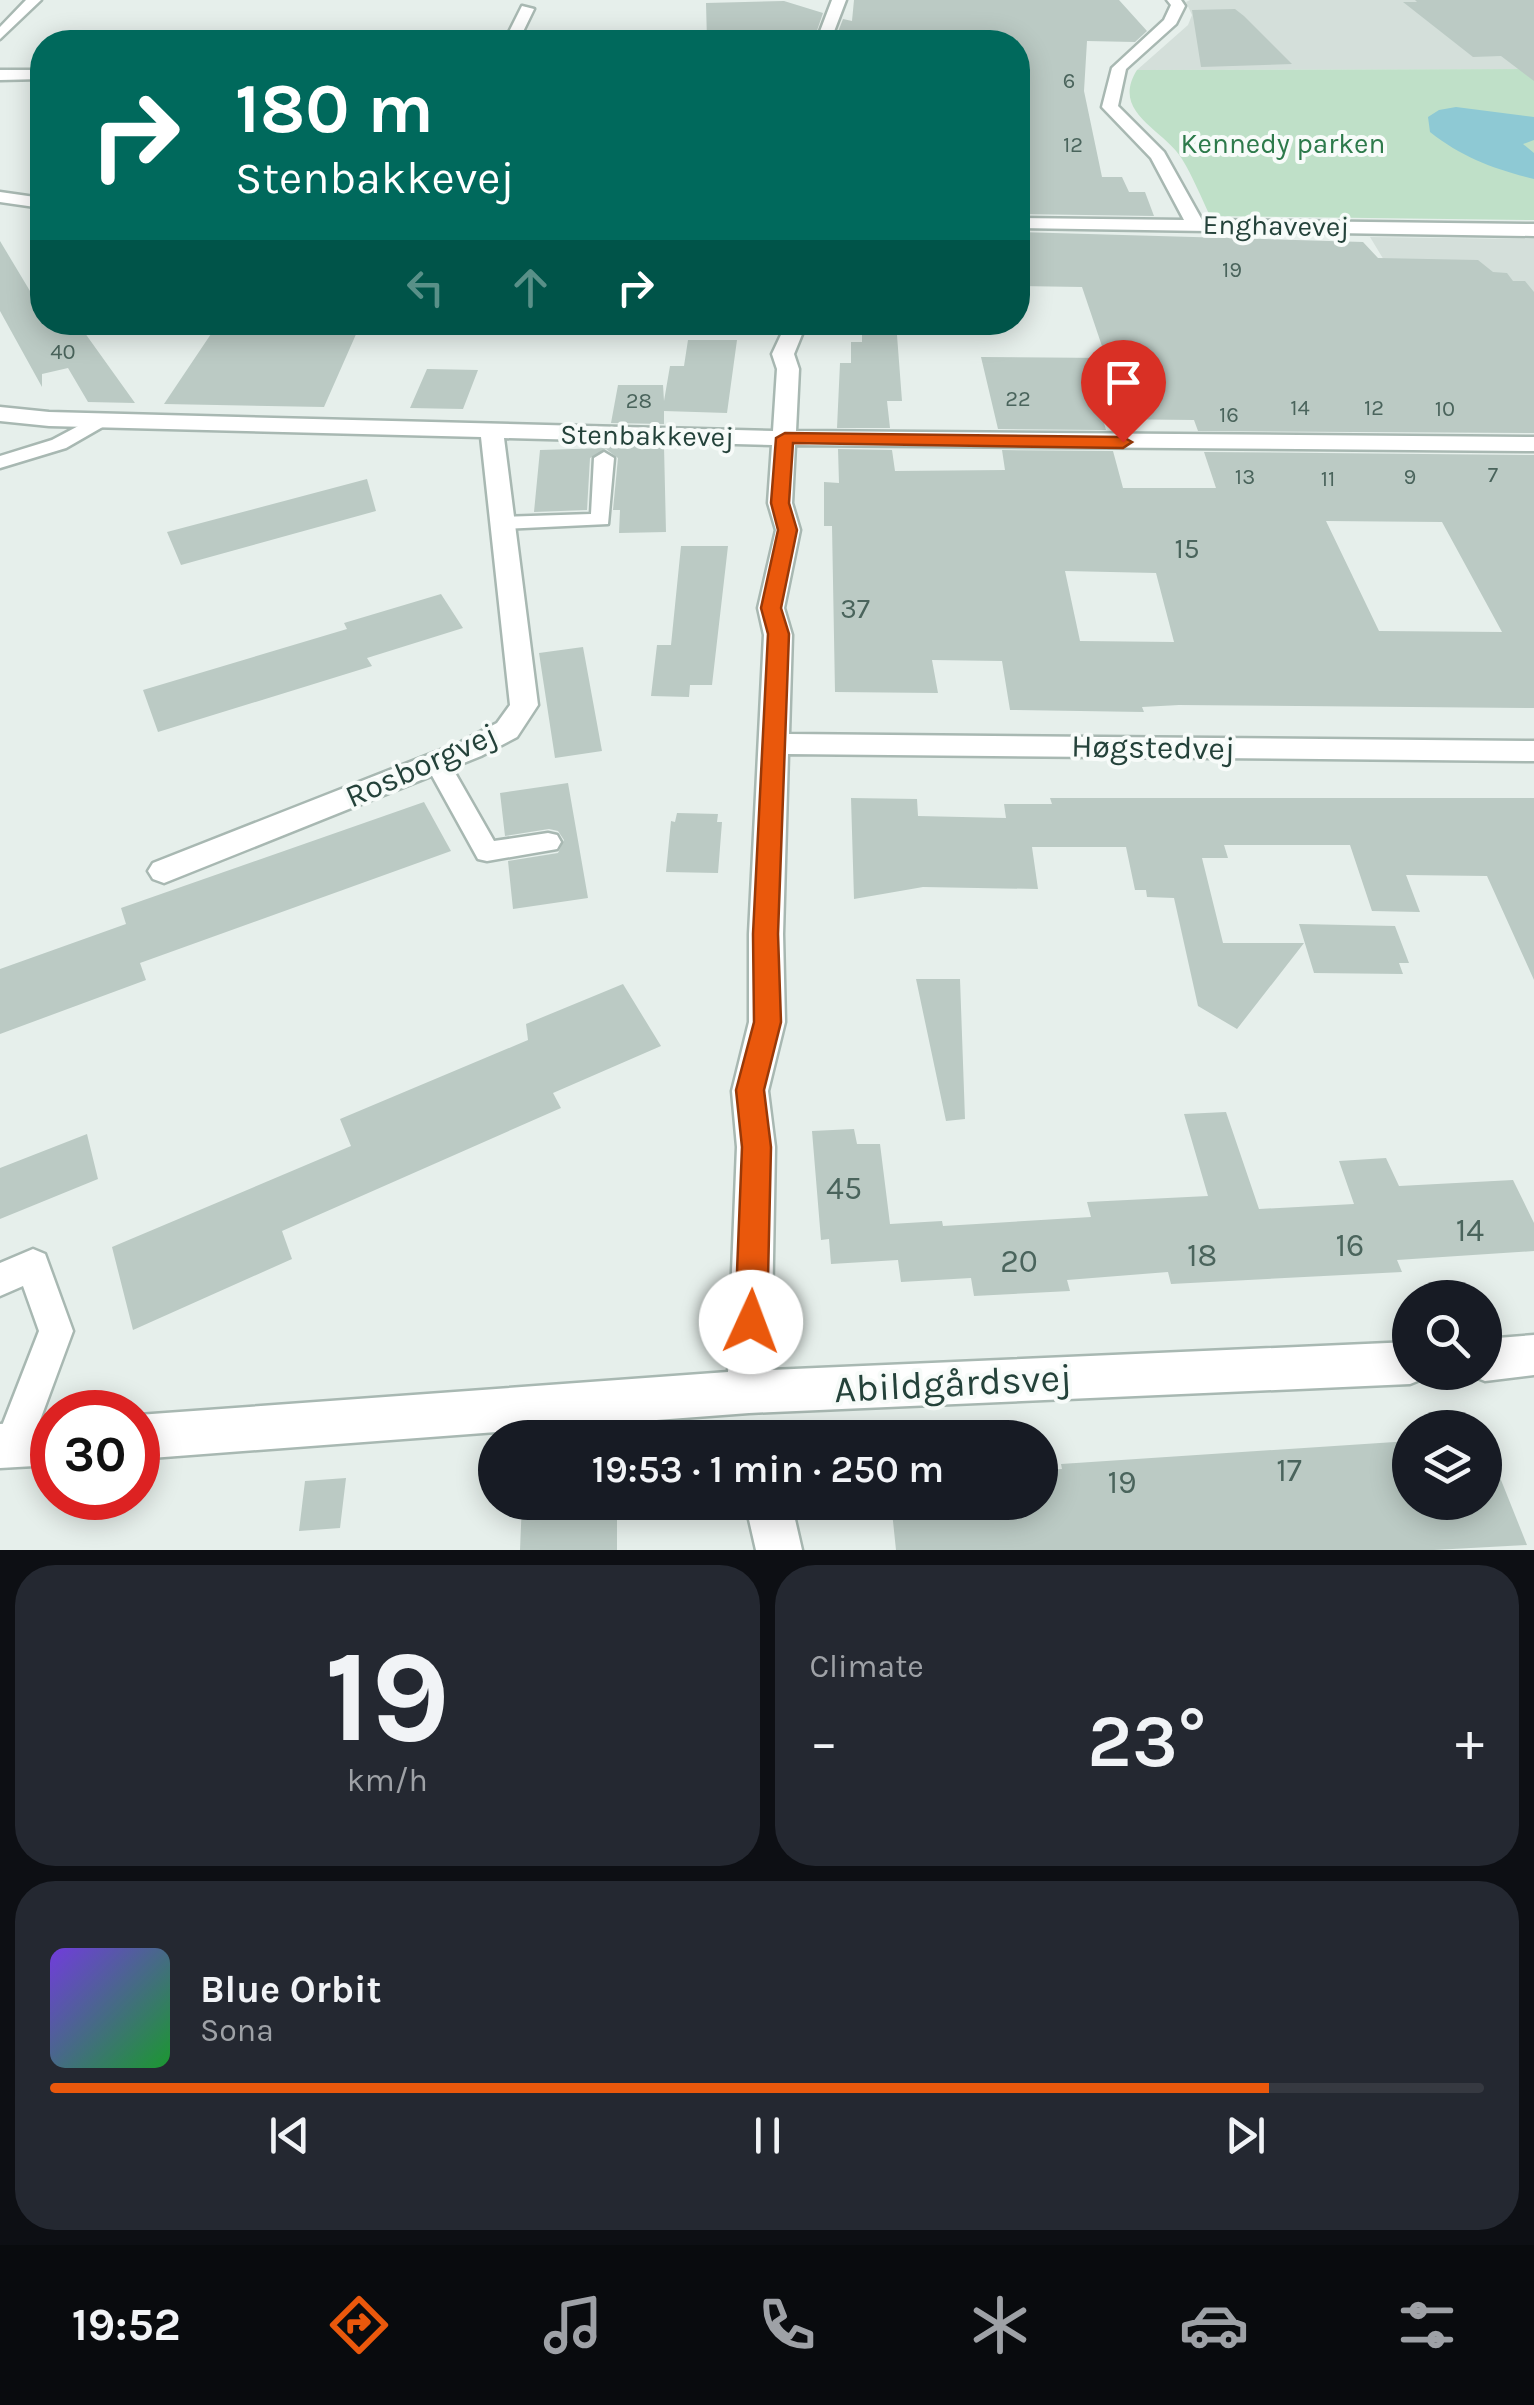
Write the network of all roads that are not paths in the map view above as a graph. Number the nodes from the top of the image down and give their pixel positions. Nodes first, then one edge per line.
1 (34, 0) edge
2 (839, 0) edge
3 (1174, 0) edge
4 (527, 9) dead end
5 (516, 30) edge
6 (827, 30) edge
7 (0, 34) edge
8 (0, 75) edge
9 (30, 75) edge
10 (0, 197) edge
11 (30, 201) edge
12 (1030, 223) edge
13 (1195, 224) junction
14 (1534, 230) edge
15 (791, 335) edge
16 (0, 414) edge
17 (99, 420) junction
18 (492, 432) junction
19 (785, 438) junction
20 (1534, 444) edge
21 (604, 458) dead end
22 (0, 462) edge
23 (503, 523) junction
24 (772, 744) junction
25 (1534, 751) edge
26 (437, 762) junction
27 (548, 842) dead end
28 (164, 871) dead end
29 (0, 1280) edge
30 (1534, 1355) edge
31 (1502, 1358) edge
32 (1392, 1364) edge
33 (749, 1392) junction
34 (160, 1435) edge
35 (22, 1445) edge
36 (772, 1520) edge
37 (778, 1550) edge

1 - 7 street
2 - 6 street
3 - 13 street
4 - 5 street
8 - 9 street
10 - 11 street
12 - 13 street, Enghavevej
13 - 14 street, Enghavevej
15 - 19 street
16 - 17 street, Stenbakkevej
17 - 18 street, Stenbakkevej
17 - 22 lane
18 - 19 street, Stenbakkevej
18 - 23 street, Rosborgvej
19 - 20 street, Stenbakkevej
19 - 24 street
21 - 23 lane
23 - 26 street, Rosborgvej
24 - 25 street, Høgstedvej
24 - 33 street
26 - 27 lane
26 - 28 street, Rosborgvej
29 - 35 lane
30 - 31 street
32 - 33 street, Abildgårdsvej
33 - 34 street, Abildgårdsvej
36 - 37 street

